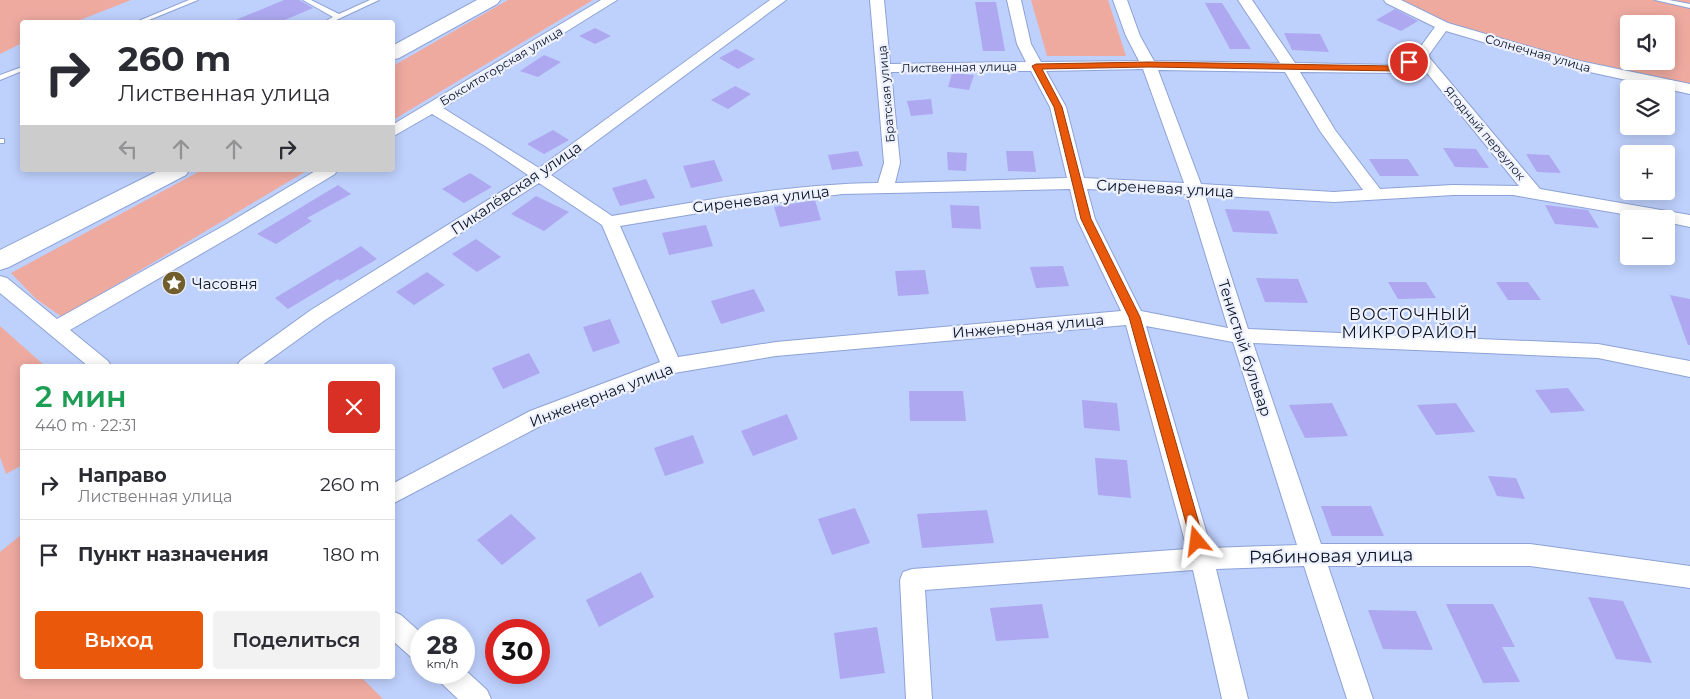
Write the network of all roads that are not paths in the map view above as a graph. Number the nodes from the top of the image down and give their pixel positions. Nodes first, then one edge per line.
1 (195, 0) edge
2 (306, 0) edge
3 (376, 0) edge
4 (491, 0) edge
5 (610, 0) edge
6 (779, 0) edge
7 (877, 0) edge
8 (1014, 0) edge
9 (1120, 0) edge
10 (1245, 0) edge
11 (1391, 0) edge
12 (1658, 0) edge
13 (1690, 6) edge
14 (339, 17) junction
15 (144, 20) edge
16 (332, 20) edge
17 (1444, 26) junction
18 (395, 52) edge
19 (1421, 56) junction
20 (1149, 65) junction
21 (1036, 66) junction
22 (1290, 67) junction
23 (885, 68) junction
24 (20, 70) edge
25 (0, 78) edge
26 (1688, 89) edge
27 (1690, 107) edge
28 (432, 108) junction
29 (395, 130) edge
30 (174, 172) edge
31 (326, 172) edge
32 (539, 176) junction
33 (1077, 183) junction
34 (885, 187) junction
35 (1194, 190) junction
36 (1535, 194) junction
37 (1376, 196) junction
38 (1690, 221) edge
39 (610, 222) junction
40 (0, 261) edge
41 (0, 283) edge
42 (1134, 317) junction
43 (57, 328) junction
44 (1240, 335) junction
45 (99, 364) edge
46 (250, 364) edge
47 (672, 366) junction
48 (1690, 369) edge
49 (395, 492) edge
50 (1314, 555) junction
51 (1202, 560) junction
52 (1690, 577) edge
53 (395, 626) edge
54 (410, 639) edge
55 (461, 684) edge
56 (478, 699) edge
57 (919, 699) edge
58 (1234, 699) edge
59 (1360, 699) edge

1 - 15 lane
2 - 14 lane
3 - 14 lane
4 - 18 main road
5 - 28 street, Бокситогорская улица
6 - 32 street, Пикалёвская улица
7 - 23 street, Братская улица
8 - 21 street
9 - 20 street, Тенистый бульвар
10 - 22 street
11 - 17 street, Солнечная улица
12 - 13 lane
14 - 16 lane
17 - 19 street
17 - 26 street, Солнечная улица
19 - 22 street, Лиственная улица
19 - 36 street, Ягодный переулок
20 - 21 street, Лиственная улица
20 - 22 street, Лиственная улица
20 - 35 street, Тенистый бульвар
21 - 23 street, Лиственная улица
21 - 33 street
22 - 37 street
23 - 34 street, Братская улица
24 - 25 lane
26 - 27 street
28 - 29 street, Бокситогорская улица
28 - 32 street
30 - 40 main road
31 - 43 street
32 - 39 street
32 - 46 street, Пикалёвская улица
33 - 34 street, Сиреневая улица
33 - 35 street, Сиреневая улица
33 - 42 street
34 - 39 street, Сиреневая улица
35 - 37 street, Сиреневая улица
35 - 44 street, Тенистый бульвар
36 - 37 street, Сиреневая улица
36 - 38 street, Сиреневая улица
39 - 47 street
41 - 43 street
42 - 44 street, Инженерная улица
42 - 47 street, Инженерная улица
42 - 51 street
43 - 45 street
44 - 48 street, Инженерная улица
44 - 50 street, Тенистый бульвар
47 - 49 street, Инженерная улица
50 - 51 street, Рябиновая улица
50 - 52 street, Рябиновая улица
50 - 59 street, Тенистый бульвар
51 - 57 street, Рябиновая улица
51 - 58 street
53 - 54 street
55 - 56 street

